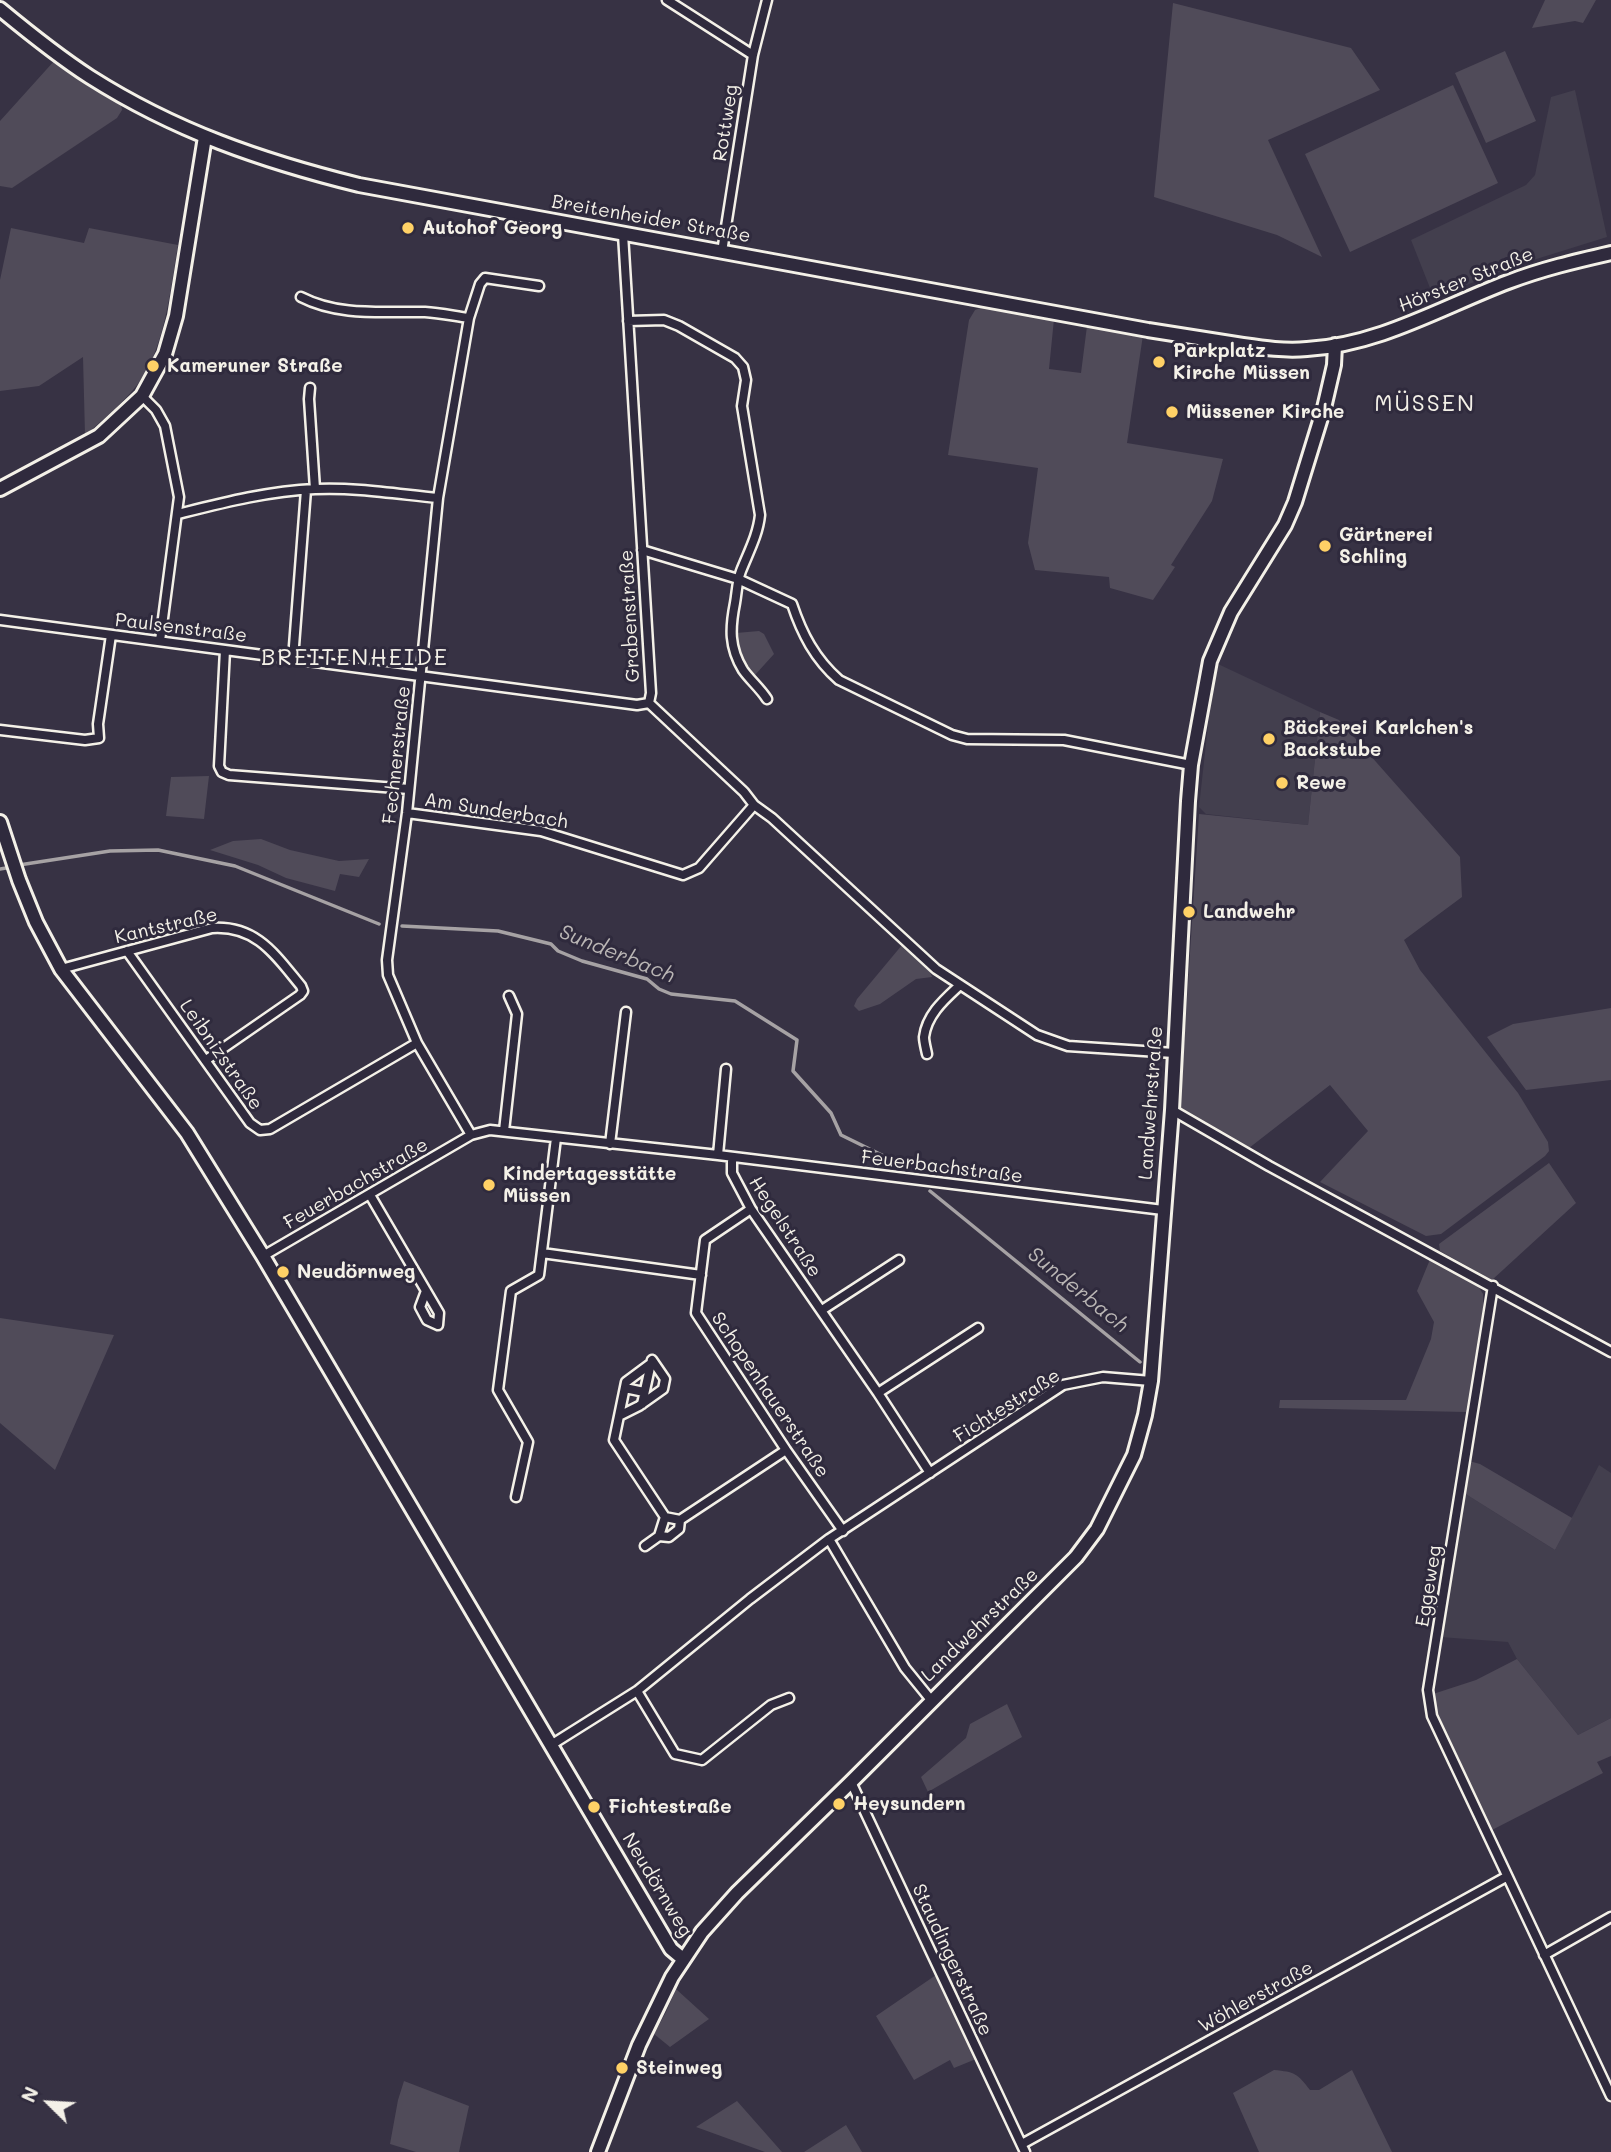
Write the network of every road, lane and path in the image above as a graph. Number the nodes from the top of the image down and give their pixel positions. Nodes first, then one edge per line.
1 (667, 0) edge
2 (766, 0) edge
3 (0, 9) edge
4 (753, 55) junction
5 (205, 137) junction
6 (623, 234) junction
7 (722, 252) junction
8 (1611, 253) edge
9 (539, 286) dead end
10 (301, 297) dead end
11 (469, 318) junction
12 (628, 321) junction
13 (1335, 345) junction
14 (310, 388) dead end
15 (142, 396) junction
16 (0, 489) edge
17 (311, 489) junction
18 (438, 498) junction
19 (177, 514) junction
20 (642, 550) junction
21 (738, 579) junction
22 (0, 620) edge
23 (111, 635) junction
24 (160, 641) junction
25 (225, 650) junction
26 (293, 659) junction
27 (421, 677) junction
28 (767, 699) dead end
29 (649, 703) junction
30 (0, 730) edge
31 (1191, 765) junction
32 (409, 789) junction
33 (754, 805) junction
34 (407, 813) junction
35 (0, 822) edge
36 (127, 951) junction
37 (61, 969) junction
38 (960, 985) junction
39 (509, 996) dead end
40 (626, 1012) dead end
41 (417, 1042) junction
42 (927, 1054) dead end
43 (1174, 1054) junction
44 (206, 1060) junction
45 (726, 1069) dead end
46 (1172, 1110) junction
47 (504, 1131) junction
48 (471, 1135) junction
49 (556, 1138) junction
50 (610, 1144) junction
51 (718, 1155) junction
52 (732, 1157) junction
53 (370, 1195) junction
54 (751, 1209) junction
55 (1163, 1210) junction
56 (542, 1253) junction
57 (263, 1256) junction
58 (899, 1260) dead end
59 (701, 1276) junction
60 (1493, 1286) junction
61 (426, 1291) dead end
62 (822, 1310) junction
63 (978, 1328) dead end
64 (1611, 1352) edge
65 (652, 1362) junction
66 (1151, 1381) junction
67 (625, 1388) junction
68 (644, 1392) junction
69 (878, 1393) junction
70 (642, 1404) junction
71 (619, 1416) junction
72 (786, 1450) junction
73 (930, 1473) junction
74 (516, 1497) dead end
75 (665, 1517) junction
76 (680, 1520) junction
77 (843, 1531) junction
78 (659, 1536) junction
79 (830, 1539) junction
80 (645, 1546) dead end
81 (637, 1691) junction
82 (789, 1698) dead end
83 (931, 1700) junction
84 (551, 1745) junction
85 (851, 1782) junction
86 (1506, 1877) junction
87 (1611, 1917) edge
88 (1544, 1955) junction
89 (683, 1959) junction
90 (1611, 2096) edge
91 (1023, 2148) edge
92 (598, 2152) edge

1 - 4 street
2 - 4 street, Rottweg
3 - 5 street, Breitenheider Straße
4 - 7 street, Rottweg
5 - 6 street, Breitenheider Straße
5 - 15 street
6 - 7 street, Breitenheider Straße
6 - 12 street, Grabenstraße
7 - 13 street, Breitenheider Straße
8 - 13 street, Hörster Straße
9 - 11 street, Fechnerstraße
10 - 11 street
11 - 18 street, Fechnerstraße
12 - 20 street, Grabenstraße
12 - 21 street
13 - 31 street, Landwehrstraße
14 - 17 street
15 - 16 street
15 - 19 street
17 - 18 street
17 - 19 street
17 - 26 street
18 - 27 street, Fechnerstraße
19 - 24 street
20 - 21 street
20 - 29 street, Grabenstraße
21 - 28 street
21 - 31 street
22 - 23 street, Paulsenstraße
23 - 24 street, Paulsenstraße
23 - 30 street
24 - 25 street, Paulsenstraße
25 - 26 street, Paulsenstraße
25 - 32 street
26 - 27 street, Paulsenstraße
27 - 29 street, Paulsenstraße
27 - 32 street, Fechnerstraße
29 - 33 street, Grabenstraße
31 - 43 street, Landwehrstraße
32 - 34 street, Fechnerstraße
33 - 34 street, Am Sunderbach
33 - 38 street, Grabenstraße
34 - 41 street, Fechnerstraße
35 - 37 street, Neudörnweg
36 - 37 street, Kantstraße
36 - 44 street, Leibnizstraße
36 - 44 street, Kantstraße
37 - 57 street, Neudörnweg
38 - 42 street
38 - 43 street, Grabenstraße
39 - 47 street
40 - 50 street
41 - 44 street, Leibnizstraße
41 - 48 street, Fechnerstraße
43 - 46 street, Landwehrstraße
45 - 51 street
46 - 55 street, Landwehrstraße
46 - 60 street
47 - 48 street, Feuerbachstraße
47 - 49 street, Feuerbachstraße
48 - 53 street, Feuerbachstraße
49 - 50 street, Feuerbachstraße
49 - 56 street
50 - 51 street, Feuerbachstraße
51 - 52 street, Feuerbachstraße
52 - 54 street, Hegelstraße
52 - 55 street, Feuerbachstraße
53 - 57 street, Feuerbachstraße
53 - 61 street
54 - 59 street, Schopenhauerstraße
54 - 62 street, Hegelstraße
55 - 66 street, Landwehrstraße
56 - 59 street
56 - 74 street
57 - 84 street, Neudörnweg
58 - 62 street
59 - 72 street, Schopenhauerstraße
60 - 64 street
60 - 86 street, Eggeweg
62 - 69 street, Hegelstraße
63 - 69 street
65 - 67 street
65 - 68 street
65 - 70 street
66 - 73 street, Fichtestraße
66 - 83 street, Landwehrstraße
67 - 68 street
67 - 71 street
68 - 70 street
69 - 73 street, Hegelstraße
70 - 71 street
71 - 75 street
72 - 76 street
72 - 77 street, Schopenhauerstraße
73 - 77 street, Fichtestraße
75 - 76 street
75 - 78 street
76 - 78 street
77 - 79 street, Fichtestraße
78 - 80 street
79 - 81 street, Fichtestraße
79 - 83 street
81 - 82 street
81 - 84 street, Fichtestraße
83 - 85 street, Landwehrstraße
84 - 89 street, Neudörnweg
85 - 89 street
85 - 91 street, Staudingerstraße
86 - 88 street, Eggeweg
86 - 91 street, Wöhlerstraße
87 - 88 street
88 - 90 street, Eggeweg
89 - 92 street

